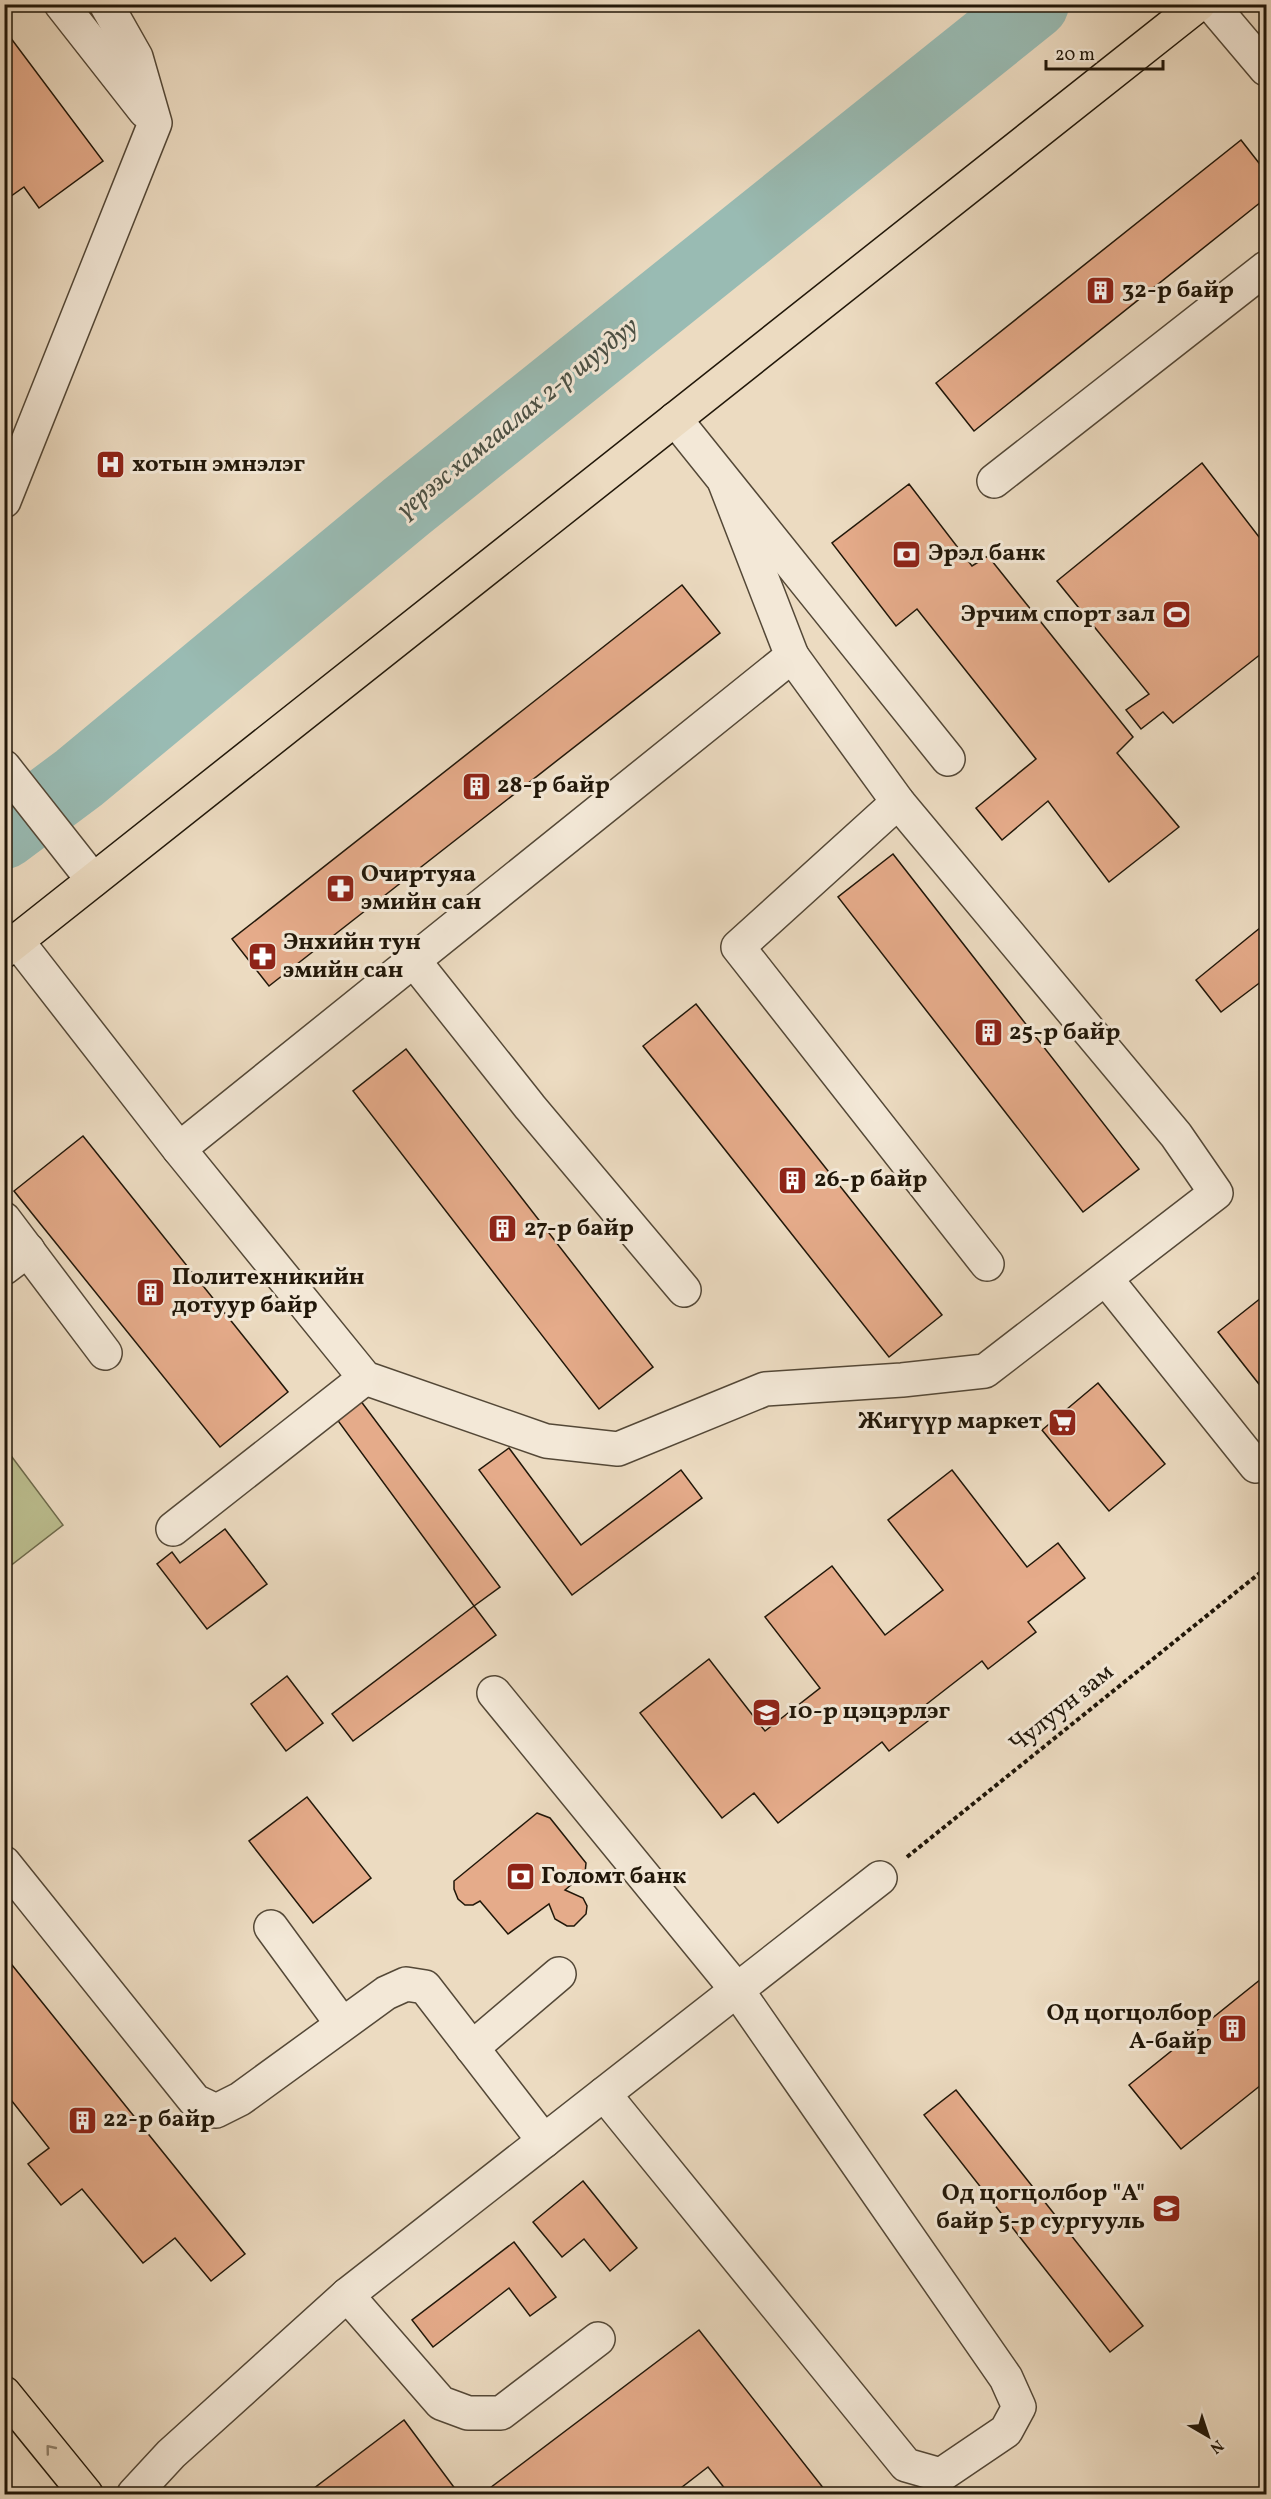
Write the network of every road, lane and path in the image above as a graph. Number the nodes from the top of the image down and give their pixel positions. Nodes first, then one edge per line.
1 (61, 4) edge
2 (106, 4) edge
3 (1198, 4) edge
4 (1211, 4) edge
5 (1266, 69) edge
6 (155, 123) junction
7 (1266, 268) edge
8 (675, 419) junction
9 (994, 481) dead end
10 (725, 483) junction
11 (4, 501) edge
12 (792, 656) junction
13 (948, 759) dead end
14 (9, 773) edge
15 (898, 802) junction
16 (93, 880) junction
17 (11, 946) edge
18 (414, 961) junction
19 (179, 1149) junction
20 (4, 1218) edge
21 (16, 1259) edge
22 (987, 1264) dead end
23 (1107, 1279) junction
24 (684, 1290) dead end
25 (105, 1353) dead end
26 (365, 1377) junction
27 (1256, 1466) dead end
28 (173, 1529) dead end
29 (1266, 1568) edge
30 (494, 1693) dead end
31 (4, 1863) edge
32 (880, 1878) joint
33 (271, 1927) dead end
34 (559, 1974) dead end
35 (737, 1990) junction
36 (342, 2024) junction
37 (472, 2048) junction
38 (604, 2094) junction
39 (544, 2141) junction
40 (347, 2295) junction
41 (598, 2339) dead end
42 (4, 2393) edge
43 (86, 2494) edge
44 (134, 2494) edge

1 - 6 street
2 - 6 street
3 - 8 main road
4 - 5 street
6 - 11 street
7 - 9 street
8 - 10 street
8 - 16 main road
10 - 12 street
10 - 13 street
12 - 15 street
12 - 18 street
14 - 16 street
15 - 22 street
15 - 23 street
16 - 17 main road
17 - 19 street
18 - 19 street
18 - 24 street
19 - 26 street
20 - 21 street
21 - 25 street
23 - 26 street
23 - 27 street
26 - 28 street
29 - 32 path, Чулуун зам
30 - 35 street
31 - 36 street
32 - 35 street
33 - 36 street
34 - 37 street
35 - 38 street
35 - 38 street
36 - 37 street
37 - 39 street
38 - 39 street
39 - 40 street
40 - 41 street
40 - 44 street
43 -> 42 main road

